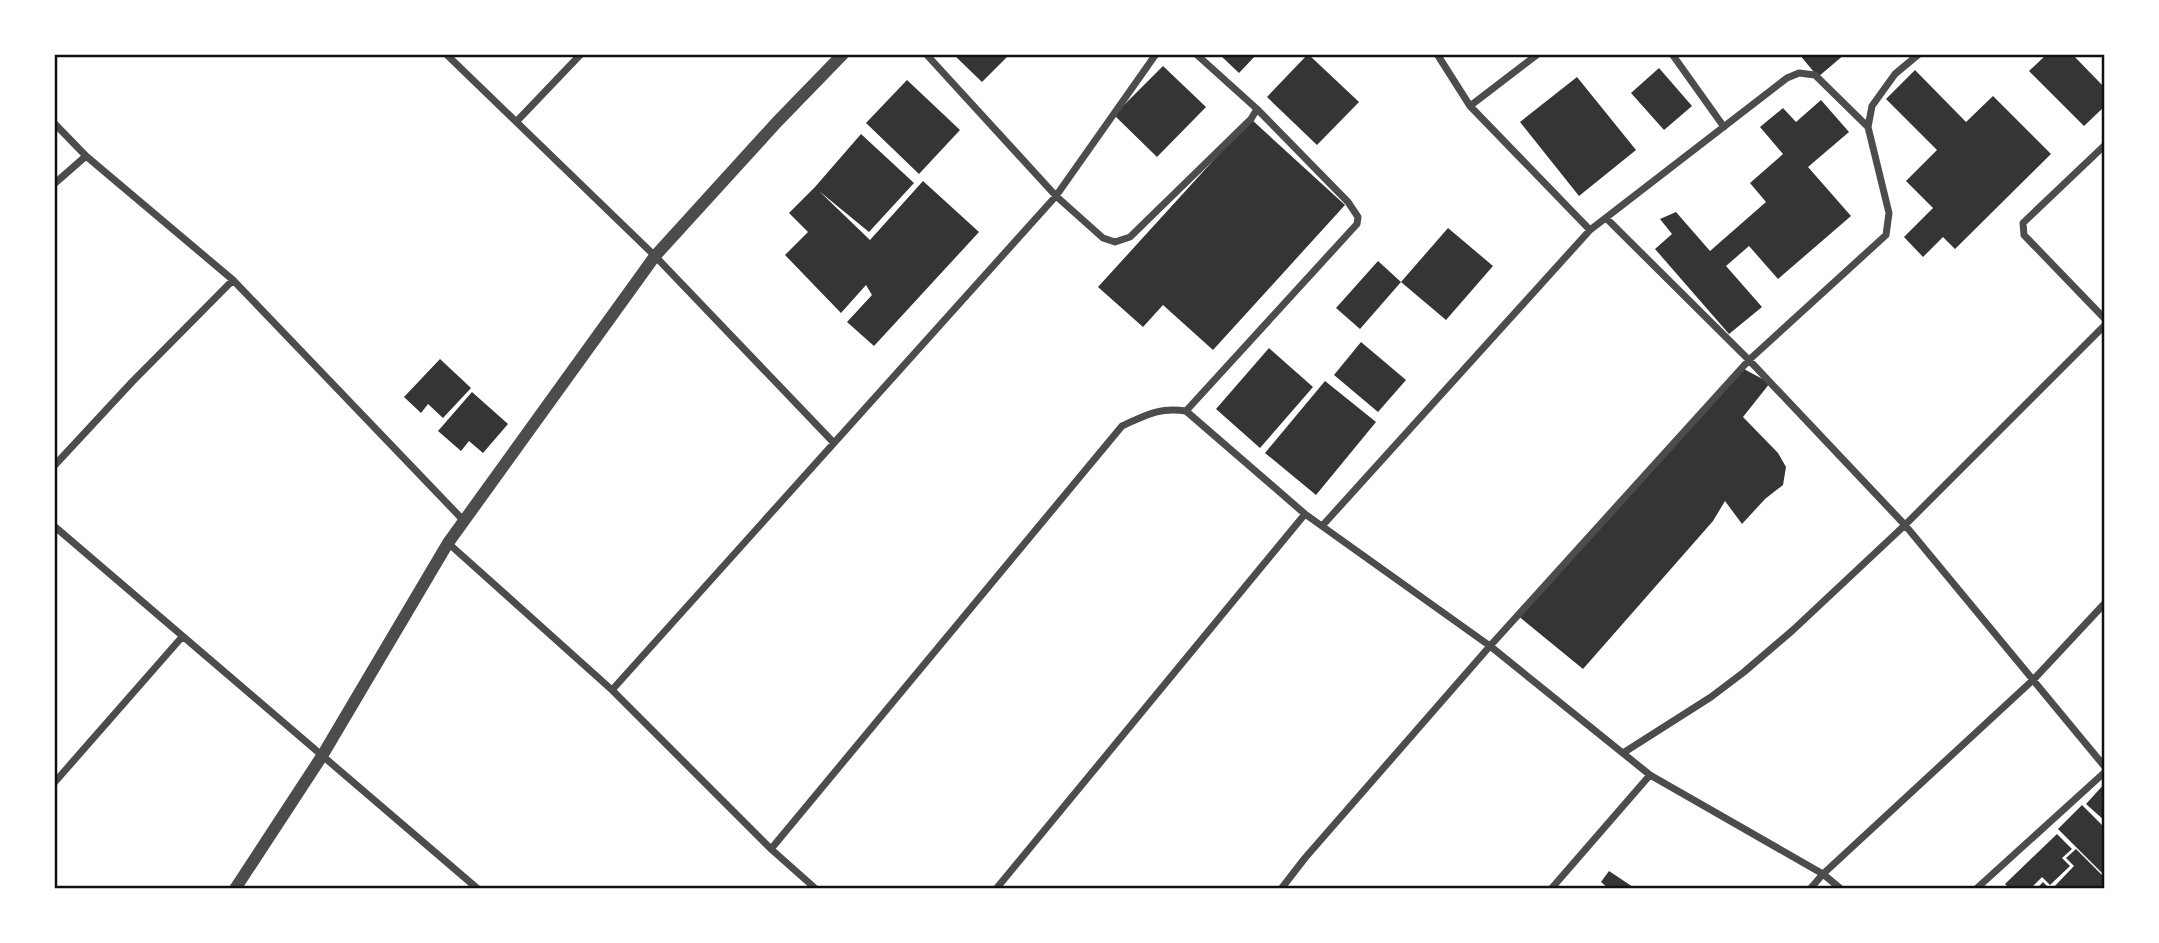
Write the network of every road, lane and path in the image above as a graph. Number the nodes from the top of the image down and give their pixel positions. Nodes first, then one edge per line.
1 (446, 54) edge
2 (581, 54) edge
3 (843, 54) edge
4 (926, 54) edge
5 (1156, 54) edge
6 (1196, 54) edge
7 (1437, 54) edge
8 (1538, 54) edge
9 (1672, 54) edge
10 (1919, 54) edge
11 (1470, 106) junction
12 (1258, 109) junction
13 (517, 121) junction
14 (54, 123) edge
15 (1724, 127) junction
16 (1868, 127) junction
17 (2105, 145) edge
18 (86, 156) junction
19 (54, 184) edge
20 (1056, 196) junction
21 (1606, 218) junction
22 (1590, 230) junction
23 (655, 256) junction
24 (233, 280) junction
25 (2105, 319) edge
26 (2105, 325) edge
27 (1749, 360) junction
28 (1186, 411) junction
29 (834, 443) junction
30 (54, 466) edge
31 (1305, 514) junction
32 (465, 522) junction
33 (1905, 525) junction
34 (54, 526) edge
35 (1323, 526) junction
36 (448, 543) junction
37 (2105, 603) edge
38 (181, 637) junction
39 (1490, 646) junction
40 (2034, 679) junction
41 (612, 690) junction
42 (1623, 753) junction
43 (322, 756) junction
44 (2105, 769) edge
45 (1650, 775) junction
46 (54, 783) edge
47 (771, 849) junction
48 (1823, 874) junction
49 (235, 889) edge
50 (478, 889) edge
51 (816, 889) edge
52 (996, 889) edge
53 (1281, 889) edge
54 (1551, 889) edge
55 (1810, 889) edge
56 (1841, 889) edge
57 (1976, 889) edge

1 - 13 street
2 - 13 street
3 - 23 street
4 - 20 street
5 - 20 street
6 - 12 street
7 - 11 street
8 - 11 street
9 - 15 street
10 - 16 street
11 - 22 street
12 - 20 street
12 - 28 street
13 - 23 street
14 - 18 street
15 - 16 street
15 - 21 street
16 - 27 street
17 - 25 street
18 - 19 street
18 - 24 street
20 - 29 street
21 - 22 street
21 - 27 street
22 - 35 street
23 - 29 street
23 - 32 street
24 - 30 street
24 - 32 street
26 - 33 street
27 - 33 street
27 - 39 street
28 - 31 street
28 - 47 street
29 - 41 street
31 - 35 street
31 - 52 street
32 - 36 street
33 - 40 street
33 - 42 street
34 - 38 street
35 - 39 street
36 - 41 street
36 - 43 street
37 - 40 street
38 - 43 street
38 - 46 street
39 - 42 street
39 - 53 street
40 - 44 street
40 - 48 street
41 - 47 street
42 - 45 street
43 - 49 street
43 - 50 street
44 - 57 street
45 - 48 street
45 - 54 street
47 - 51 street
48 - 55 street
48 - 56 street

